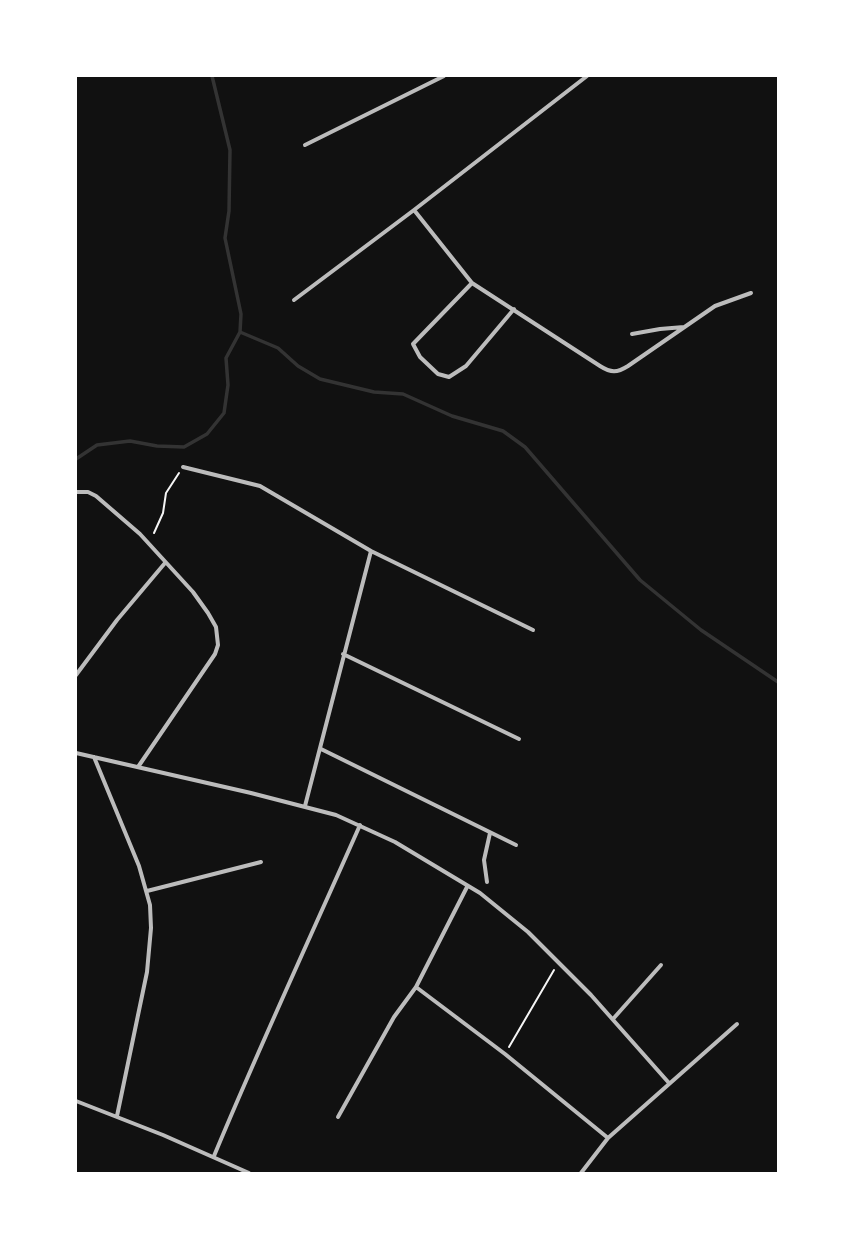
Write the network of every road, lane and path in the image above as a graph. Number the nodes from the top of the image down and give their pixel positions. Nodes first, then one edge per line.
1 (444, 76) edge
2 (587, 76) edge
3 (305, 145) dead end
4 (414, 210) junction
5 (472, 283) junction
6 (751, 293) dead end
7 (294, 300) dead end
8 (514, 309) junction
9 (684, 327) junction
10 (632, 334) dead end
11 (183, 468) joint
12 (76, 492) edge
13 (154, 533) dead end
14 (371, 551) junction
15 (165, 563) junction
16 (533, 630) dead end
17 (343, 654) junction
18 (76, 675) edge
19 (519, 739) dead end
20 (321, 749) junction
21 (76, 753) edge
22 (94, 757) junction
23 (138, 767) junction
24 (305, 806) junction
25 (360, 825) junction
26 (490, 833) junction
27 (516, 845) dead end
28 (261, 862) dead end
29 (487, 882) dead end
30 (467, 887) junction
31 (147, 891) junction
32 (559, 962) junction
33 (662, 964) dead end
34 (416, 986) junction
35 (613, 1019) junction
36 (737, 1024) dead end
37 (505, 1054) junction
38 (670, 1083) junction
39 (76, 1101) edge
40 (117, 1116) junction
41 (338, 1117) dead end
42 (608, 1138) junction
43 (214, 1156) junction
44 (249, 1173) edge
45 (581, 1173) edge

1 - 3 street
2 - 4 street
4 - 5 street
4 - 7 street
5 - 8 street
5 - 8 street
6 - 9 street
8 - 9 street
9 - 10 street
11 - 13 path
11 - 14 street
12 - 15 street
14 - 16 street
14 - 17 street
15 - 18 street
15 - 23 street
17 - 19 street
17 - 20 street
20 - 24 street
20 - 26 street
21 - 22 street
22 - 23 street
22 - 31 street
23 - 24 street
24 - 25 street
25 - 30 street
25 - 43 street
26 - 27 street
26 - 29 street
28 - 31 street
30 - 32 street
30 - 34 street
31 - 40 street
32 - 35 street
32 - 37 path
33 - 35 street
34 - 37 street
34 - 41 street
35 - 38 street
36 - 38 street
37 - 42 street
38 - 42 street
39 - 40 street
40 - 43 street
42 - 45 street
43 - 44 street

